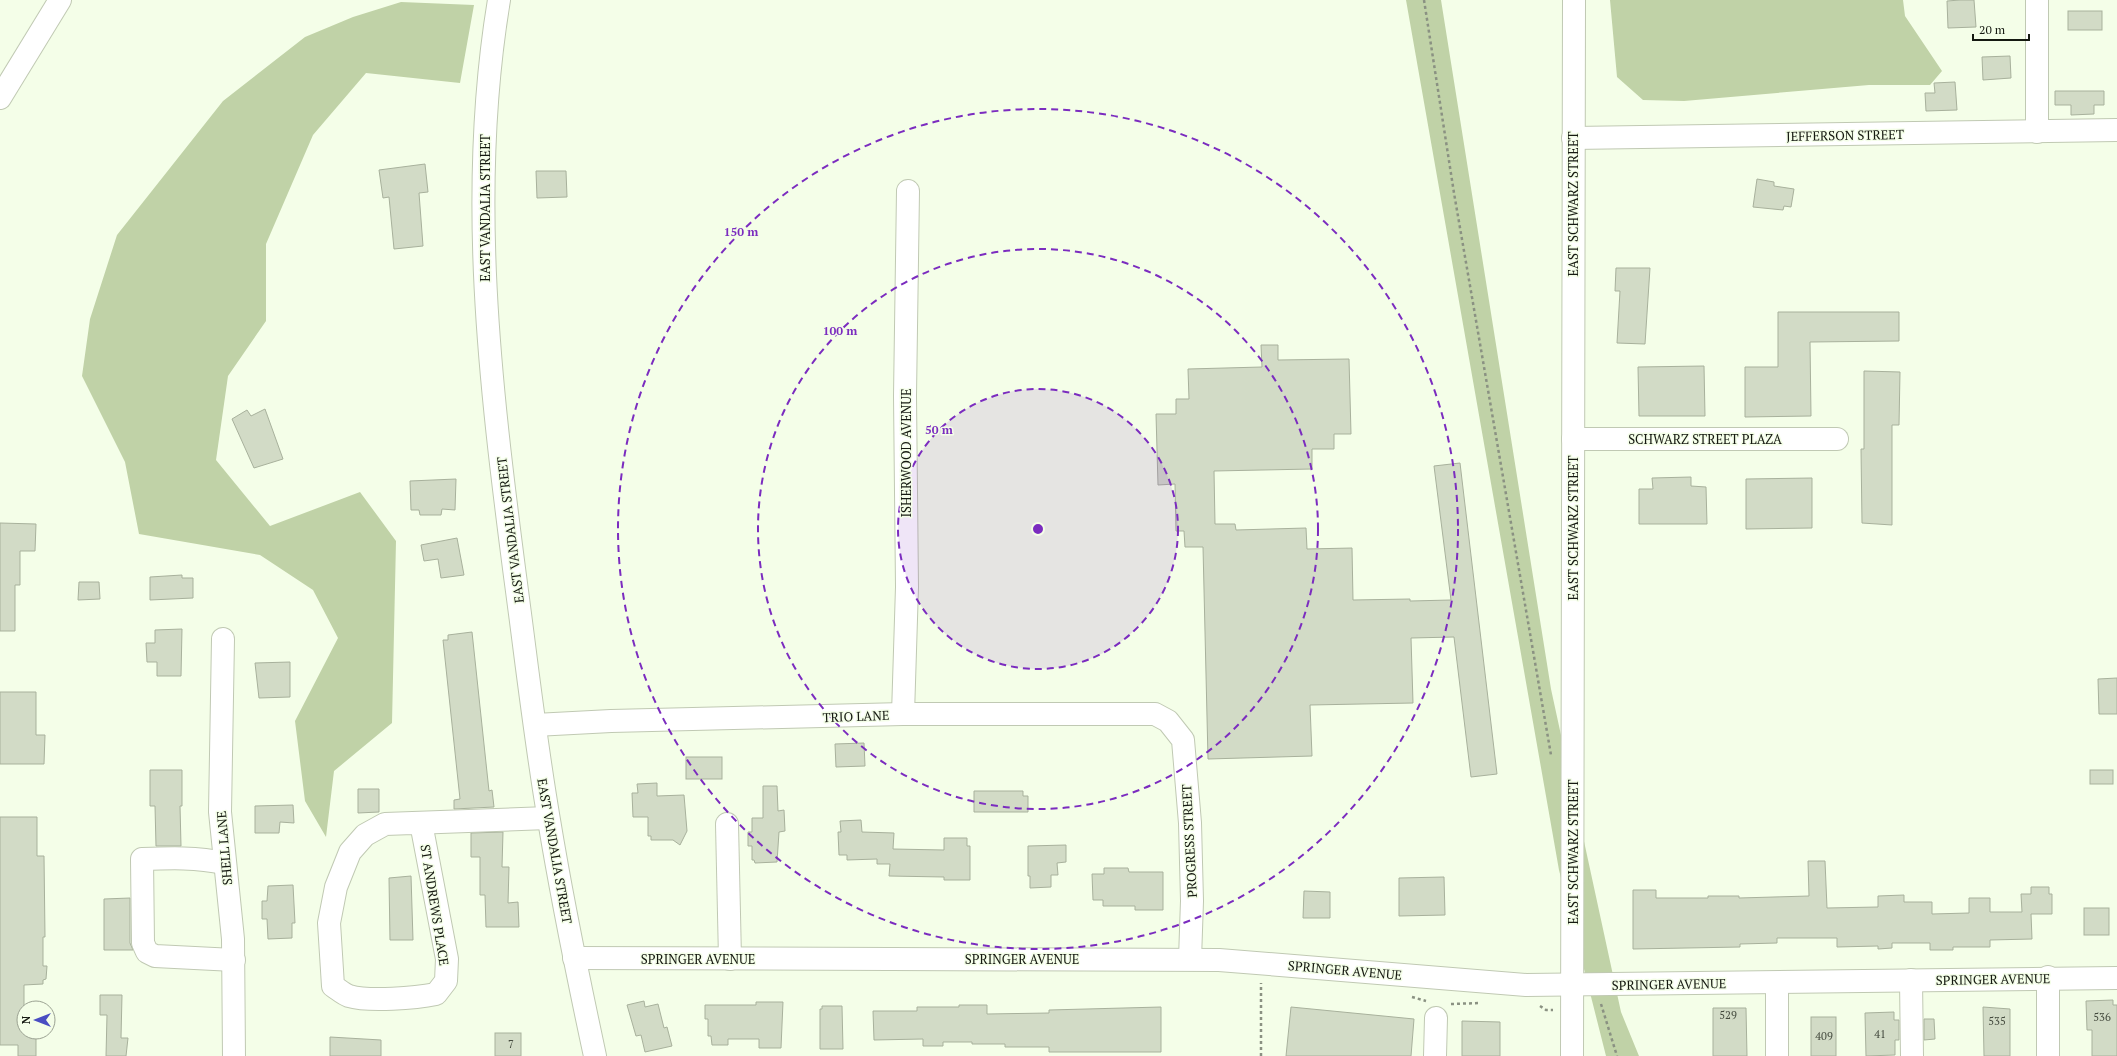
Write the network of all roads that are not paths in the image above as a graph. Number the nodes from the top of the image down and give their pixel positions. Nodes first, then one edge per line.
1 (60, 0) edge
2 (499, 0) edge
3 (1574, 0) edge
4 (2037, 0) edge
5 (0, 98) edge
6 (2117, 130) edge
7 (2037, 132) junction
8 (1573, 138) junction
9 (908, 191) dead end
10 (1573, 439) junction
11 (1836, 439) dead end
12 (223, 639) dead end
13 (903, 714) junction
14 (535, 725) junction
15 (1173, 727) joint
16 (548, 818) junction
17 (421, 823) junction
18 (727, 824) dead end
19 (224, 863) junction
20 (574, 958) junction
21 (730, 959) junction
22 (1190, 959) junction
23 (234, 960) junction
24 (2048, 977) junction
25 (2117, 978) edge
26 (1911, 980) junction
27 (1778, 983) junction
28 (1572, 985) junction
29 (1436, 1018) dead end
30 (234, 1056) edge
31 (595, 1056) edge
32 (1435, 1056) edge
33 (1572, 1056) edge
34 (1777, 1056) edge
35 (1912, 1056) edge
36 (2048, 1056) edge

1 - 5 street
2 - 14 street, EAST VANDALIA STREET
3 - 8 street, EAST SCHWARZ STREET
4 - 7 street
6 - 7 street, JEFFERSON STREET
7 - 8 street, JEFFERSON STREET
8 - 10 street, EAST SCHWARZ STREET
9 - 13 street, ISHERWOOD AVENUE
10 - 11 street, SCHWARZ STREET PLAZA
10 - 28 street, EAST SCHWARZ STREET
12 - 19 street, SHELL LANE
13 - 14 street, TRIO LANE
13 - 15 street, TRIO LANE
14 - 16 street, EAST VANDALIA STREET
15 - 22 street, PROGRESS STREET
16 - 17 street, ST ANDREWS PLACE
16 - 20 street, EAST VANDALIA STREET
17 - 17 street, ST ANDREWS PLACE
18 - 21 street
19 - 23 street, SHELL LANE
19 - 23 street
20 - 21 street, SPRINGER AVENUE
20 - 31 street, EAST VANDALIA STREET
21 - 22 street, SPRINGER AVENUE
22 - 28 street, SPRINGER AVENUE
23 - 30 street, SHELL LANE
24 - 25 street, SPRINGER AVENUE
24 - 26 street, SPRINGER AVENUE
24 - 36 street
26 - 27 street, SPRINGER AVENUE
26 - 35 street
27 - 28 street, SPRINGER AVENUE
27 - 34 street
28 - 33 street, EAST SCHWARZ STREET
29 - 32 street

